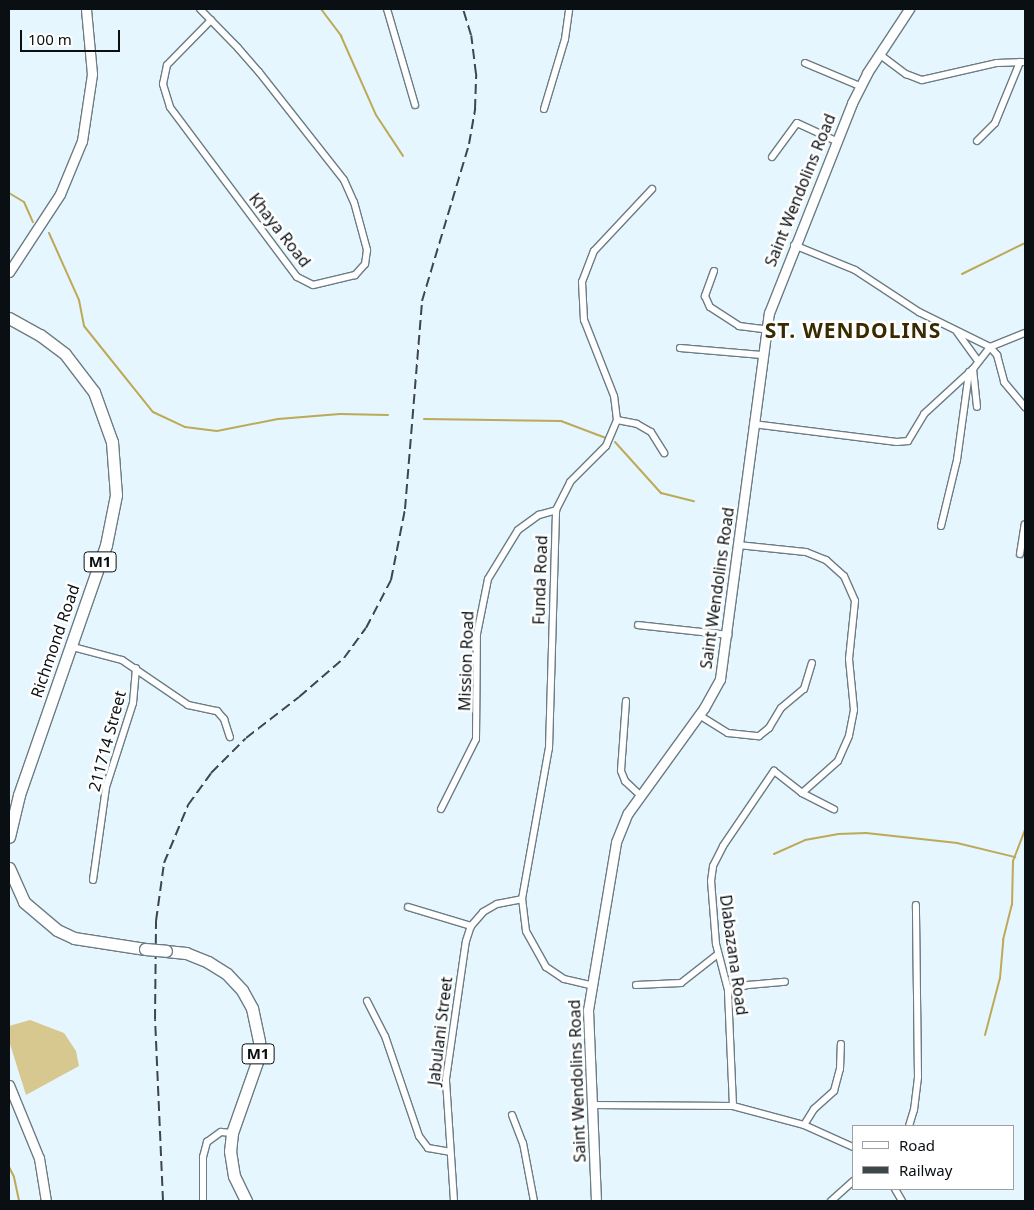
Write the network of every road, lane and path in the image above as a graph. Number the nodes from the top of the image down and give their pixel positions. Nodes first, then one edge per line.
1 (86, 9) edge
2 (200, 9) edge
3 (387, 9) edge
4 (569, 9) edge
5 (909, 9) edge
6 (211, 20) junction
7 (879, 54) junction
8 (1023, 62) edge
9 (805, 63) dead end
10 (860, 86) junction
11 (416, 105) dead end
12 (544, 109) dead end
13 (836, 141) junction
14 (977, 141) dead end
15 (772, 157) dead end
16 (652, 189) dead end
17 (794, 245) junction
18 (714, 271) dead end
19 (9, 272) edge
20 (9, 318) edge
21 (765, 329) junction
22 (956, 331) junction
23 (1025, 333) edge
24 (990, 347) junction
25 (680, 348) dead end
26 (762, 355) junction
27 (978, 361) junction
28 (971, 370) junction
29 (976, 407) dead end
30 (1025, 407) edge
31 (617, 420) junction
32 (753, 424) junction
33 (664, 453) dead end
34 (556, 510) junction
35 (1025, 524) edge
36 (941, 526) dead end
37 (738, 545) junction
38 (1020, 554) dead end
39 (638, 625) dead end
40 (728, 635) junction
41 (69, 646) junction
42 (812, 663) dead end
43 (136, 668) junction
44 (626, 701) dead end
45 (699, 715) junction
46 (230, 737) dead end
47 (802, 792) junction
48 (640, 796) junction
49 (441, 809) dead end
50 (834, 809) dead end
51 (9, 837) edge
52 (9, 868) edge
53 (93, 880) dead end
54 (522, 899) junction
55 (916, 905) dead end
56 (408, 907) dead end
57 (471, 926) junction
58 (718, 954) junction
59 (785, 982) dead end
60 (590, 985) junction
61 (636, 985) dead end
62 (728, 990) junction
63 (367, 1001) dead end
64 (841, 1044) dead end
65 (9, 1085) edge
66 (592, 1106) junction
67 (733, 1106) junction
68 (512, 1116) dead end
69 (804, 1125) junction
70 (909, 1125) edge
71 (232, 1133) junction
72 (852, 1147) edge
73 (450, 1152) junction
74 (852, 1182) edge
75 (896, 1190) edge
76 (46, 1201) edge
77 (203, 1201) edge
78 (246, 1201) edge
79 (454, 1201) edge
80 (534, 1201) edge
81 (596, 1201) edge
82 (831, 1201) edge
83 (902, 1201) edge

1 - 19 street
2 - 6 street, Khaya Road
3 - 11 street
4 - 12 street
5 - 7 street, Saint Wendolins Road
6 - 6 street, Khaya Road
7 - 8 street
7 - 10 street, Saint Wendolins Road
8 - 14 street
9 - 10 street
10 - 13 street, Saint Wendolins Road
13 - 15 street
13 - 17 street, Saint Wendolins Road
16 - 31 street
17 - 21 street, Saint Wendolins Road
17 - 22 street
18 - 21 street
20 - 41 highway, Richmond Road / M1
21 - 26 street, Saint Wendolins Road
22 - 24 street
22 - 27 street
23 - 24 street
24 - 27 street
24 - 30 street
25 - 26 street
26 - 32 street, Saint Wendolins Road
27 - 28 street
28 - 29 street
28 - 32 street
28 - 36 street
31 - 33 street
31 - 34 street, Funda Road
32 - 37 street, Saint Wendolins Road
34 - 49 street, Mission Road
34 - 54 street, Funda Road
35 - 38 street
37 - 40 street, Saint Wendolins Road
37 - 47 street
39 - 40 street
40 - 45 street, Saint Wendolins Road
41 - 43 street
41 - 51 highway, Richmond Road / M1
42 - 45 street
43 - 46 street
43 - 53 street, 211714 Street
44 - 48 street
45 - 48 street, Saint Wendolins Road
47 - 50 street
47 - 58 street, Dlabazana Road
48 - 60 street, Saint Wendolins Road
52 - 71 highway, M1, bridge
54 - 57 street
54 - 60 street, Funda Road
55 - 70 street
56 - 57 street
57 - 73 street, Jabulani Street
58 - 61 street
58 - 62 street, Dlabazana Road
59 - 62 street
60 - 66 street, Saint Wendolins Road
62 - 67 street, Dlabazana Road
63 - 73 street
64 - 69 street
65 - 76 street
66 - 67 street
66 - 81 street, Saint Wendolins Road
67 - 69 street
68 - 80 street
69 - 72 street
71 - 77 street
71 - 78 highway, M1
73 - 79 street, Jabulani Street
74 - 82 street
75 - 83 street

